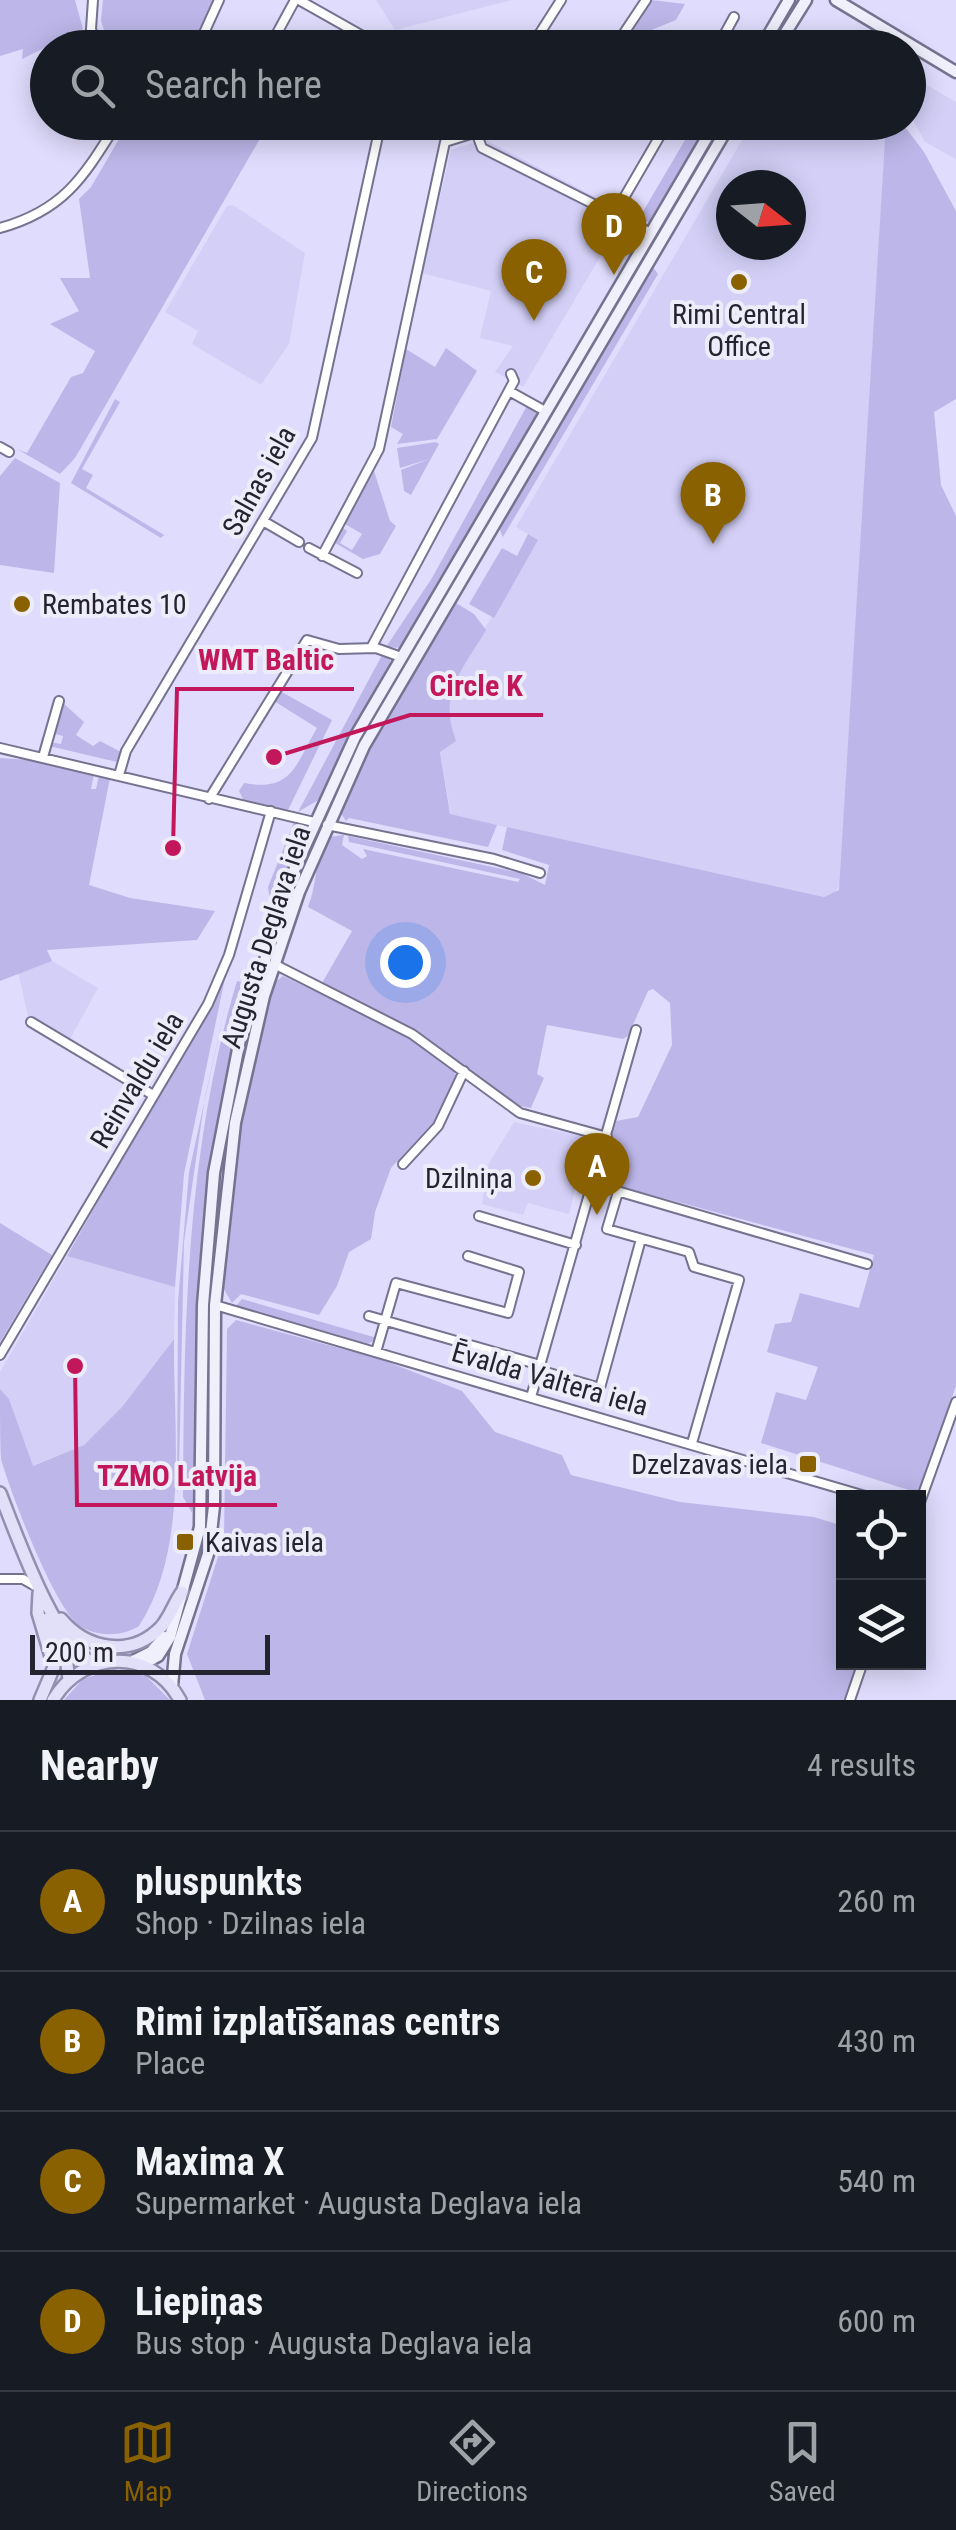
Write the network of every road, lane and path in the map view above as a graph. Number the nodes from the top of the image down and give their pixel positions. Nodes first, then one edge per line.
1 (93, 0) edge
2 (219, 0) edge
3 (297, 0) edge
4 (561, 0) edge
5 (646, 0) edge
6 (789, 0) edge
7 (806, 0) edge
8 (836, 0) edge
9 (734, 17) dead end
10 (91, 30) edge
11 (205, 30) edge
12 (280, 30) edge
13 (351, 30) edge
14 (542, 30) edge
15 (626, 30) edge
16 (726, 30) edge
17 (772, 30) edge
18 (787, 30) edge
19 (886, 30) edge
20 (926, 54) edge
21 (956, 72) edge
22 (106, 140) edge
23 (377, 140) edge
24 (451, 140) edge
25 (479, 140) edge
26 (658, 140) edge
27 (706, 140) edge
28 (720, 140) edge
29 (614, 215) junction
30 (0, 228) edge
31 (651, 234) junction
32 (512, 374) dead end
33 (510, 390) junction
34 (545, 411) junction
35 (0, 447) edge
36 (10, 452) dead end
37 (263, 521) junction
38 (299, 542) dead end
39 (309, 548) dead end
40 (322, 556) junction
41 (357, 574) dead end
42 (371, 648) junction
43 (401, 658) junction
44 (59, 701) dead end
45 (367, 729) junction
46 (0, 748) edge
47 (42, 757) junction
48 (118, 775) junction
49 (209, 799) junction
50 (271, 811) junction
51 (314, 822) junction
52 (327, 824) junction
53 (540, 873) dead end
54 (274, 964) junction
55 (31, 1022) dead end
56 (636, 1030) dead end
57 (464, 1071) junction
58 (153, 1095) junction
59 (606, 1137) junction
60 (402, 1164) dead end
61 (593, 1184) junction
62 (618, 1192) junction
63 (479, 1216) dead end
64 (641, 1239) junction
65 (576, 1245) junction
66 (468, 1256) dead end
67 (867, 1264) dead end
68 (400, 1270) dead end
69 (396, 1283) junction
70 (215, 1304) junction
71 (369, 1316) dead end
72 (385, 1321) junction
73 (376, 1352) junction
74 (0, 1354) edge
75 (540, 1368) junction
76 (531, 1397) junction
77 (956, 1402) edge
78 (692, 1443) junction
79 (846, 1490) edge
80 (924, 1490) edge
81 (0, 1493) edge
82 (24, 1553) junction
83 (13, 1578) junction
84 (0, 1580) edge
85 (182, 1592) junction
86 (40, 1594) junction
87 (51, 1616) junction
88 (137, 1663) junction
89 (94, 1664) junction
90 (860, 1670) edge
91 (69, 1679) junction
92 (172, 1686) junction
93 (56, 1695) edge
94 (40, 1700) edge
95 (180, 1700) edge
96 (850, 1700) edge

1 - 10 street
2 - 11 street
3 - 12 street
3 - 13 street
4 - 14 street
5 - 15 street
6 - 17 main road
7 - 18 main road
8 - 19 main road
9 - 16 street
20 - 21 main road
22 - 30 street
23 - 37 street, Salnas iela
24 - 40 street
25 - 29 street
26 - 29 street
27 - 31 main road, Augusta Deglava iela
28 - 45 main road, Augusta Deglava iela
29 - 31 street
31 - 34 main road, Augusta Deglava iela
32 - 33 street
33 - 34 street
33 - 42 street
34 - 43 main road, Augusta Deglava iela
35 - 36 street
37 - 38 street
37 - 48 street, Salnas iela
39 - 40 street
40 - 41 street
42 - 43 street
42 - 49 street
43 - 45 main road, Augusta Deglava iela
44 - 47 street
45 - 51 main road, Augusta Deglava iela
45 - 52 main road, Augusta Deglava iela
46 - 47 street
47 - 48 street
48 - 49 street
49 - 50 street
50 - 51 street
50 - 58 street, Reinvaldu iela
51 - 85 main road, Augusta Deglava iela
52 - 53 street
52 - 54 main road, Augusta Deglava iela
54 - 57 street
54 - 70 main road, Augusta Deglava iela
55 - 58 street
56 - 59 street
57 - 59 street
57 - 60 street
58 - 74 street, Reinvaldu iela
59 - 61 street
61 - 62 street
61 - 65 street
62 - 64 street
62 - 67 street
63 - 65 street
64 - 75 street
64 - 78 street
65 - 75 street
66 - 69 street
68 - 69 street
69 - 72 street
70 - 73 street, Ēvalda Valtera iela
70 - 92 main road, Augusta Deglava iela
71 - 72 street
72 - 73 street
72 - 75 street
73 - 76 street, Ēvalda Valtera iela
75 - 76 street
76 - 78 street, Ēvalda Valtera iela
77 - 80 street
78 - 79 street, Ēvalda Valtera iela
81 - 82 main road
82 - 83 street
82 - 86 main road
83 - 84 street
83 - 86 street
85 - 87 main road
85 - 88 main road, Augusta Deglava iela
86 - 87 main road
86 - 94 main road
87 - 89 main road
87 - 91 main road
87 - 93 main road
88 - 89 main road
88 - 92 main road
89 - 91 main road
90 - 96 street
91 - 93 main road
92 - 95 main road

